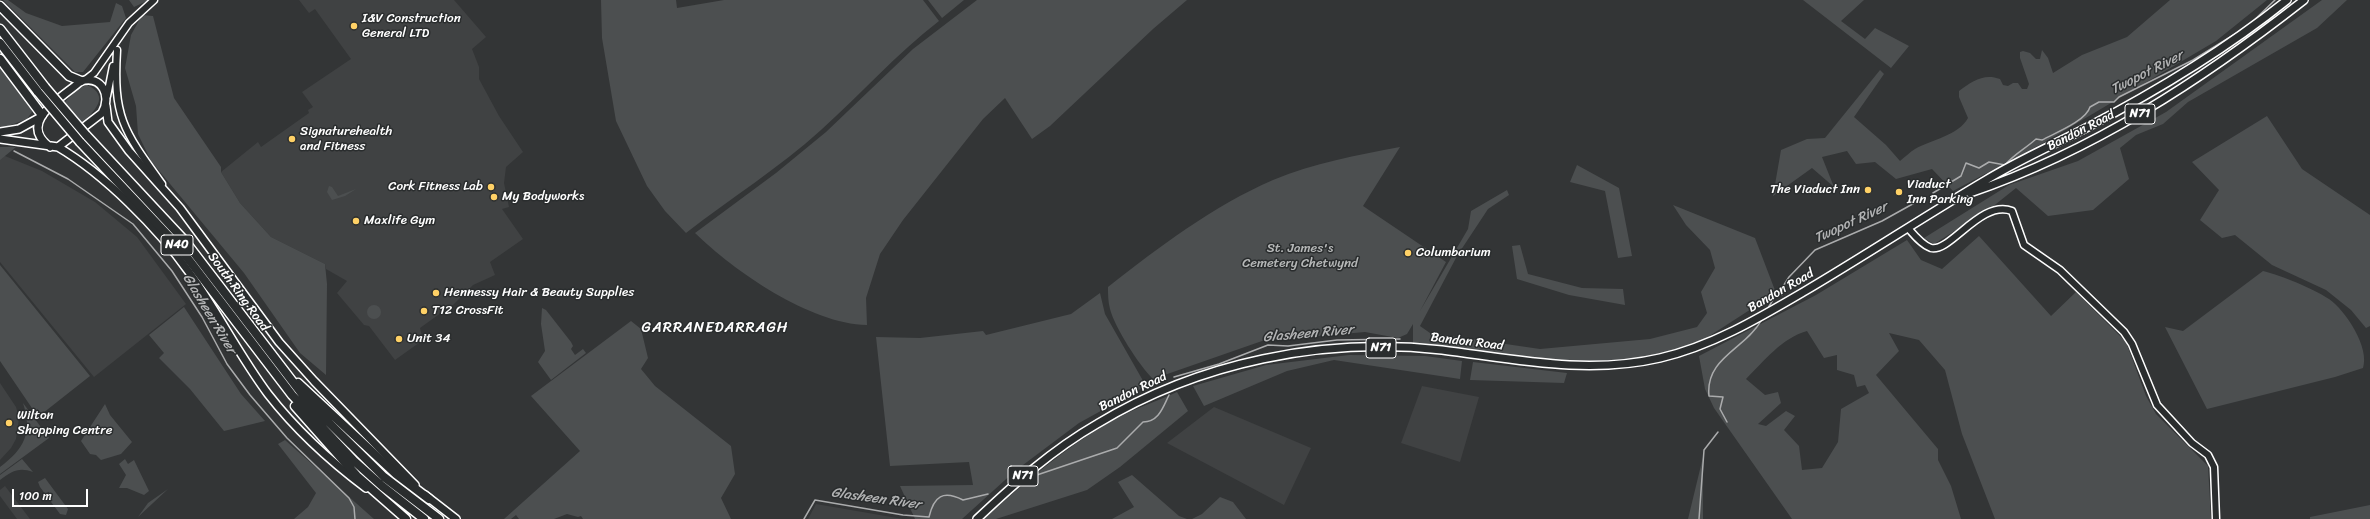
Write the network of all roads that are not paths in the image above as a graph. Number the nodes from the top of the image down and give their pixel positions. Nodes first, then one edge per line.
1 (154, 0) edge
2 (2287, 0) edge
3 (2304, 0) edge
4 (0, 6) edge
5 (0, 28) edge
6 (119, 39) junction
7 (0, 43) edge
8 (117, 50) junction
9 (0, 59) edge
10 (83, 81) junction
11 (41, 90) junction
12 (107, 96) junction
13 (106, 106) junction
14 (40, 116) junction
15 (0, 132) edge
16 (0, 139) edge
17 (50, 147) junction
18 (58, 147) junction
19 (1958, 197) junction
20 (180, 208) junction
21 (1908, 228) junction
22 (259, 341) junction
23 (262, 359) junction
24 (429, 499) junction
25 (406, 519) edge
26 (424, 519) edge
27 (439, 519) edge
28 (456, 519) edge
29 (977, 519) edge
30 (2216, 519) edge

1 - 6 street
2 - 19 main road, Bandon Road / N71
3 - 19 main road, Bandon Road / N71
4 - 10 highway
5 - 11 highway, South Ring Road / N40
6 - 8 street
6 - 10 street
7 - 11 highway, South Ring Road / N40
8 - 12 street
8 - 20 street
9 - 14 highway
10 - 12 main road
10 - 14 main road
11 - 22 highway, South Ring Road / N40, bridge
11 - 23 highway, South Ring Road / N40, bridge
12 - 13 main road
13 - 18 main road
13 - 20 main road
14 - 15 main road
14 - 17 main road
16 - 17 main road
17 - 18 main road
18 - 25 main road
19 - 21 main road, Bandon Road / N71
20 - 24 main road
21 - 29 main road, Bandon Road / N71
21 - 30 street
22 - 24 highway
22 - 27 highway, South Ring Road / N40
23 - 25 highway
23 - 26 highway, South Ring Road / N40
24 - 28 main road

